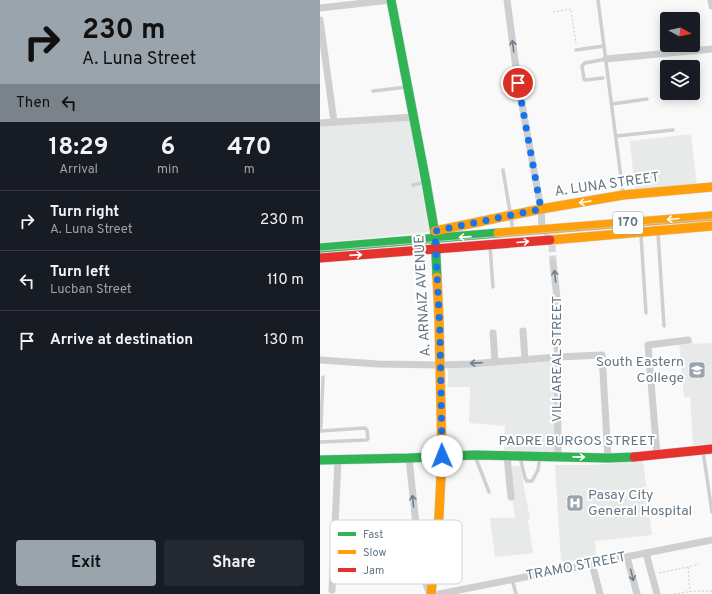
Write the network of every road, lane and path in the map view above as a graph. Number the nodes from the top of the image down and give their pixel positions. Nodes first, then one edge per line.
1 (391, 0) edge
2 (507, 0) edge
3 (598, 0) edge
4 (711, 0) edge
5 (712, 6) edge
6 (320, 8) edge
7 (553, 12) dead end
8 (320, 20) edge
9 (604, 46) junction
10 (712, 49) edge
11 (576, 50) joint
12 (606, 59) junction
13 (603, 78) dead end
14 (408, 86) junction
15 (373, 91) dead end
16 (647, 99) dead end
17 (612, 104) junction
18 (414, 117) junction
19 (334, 122) junction
20 (320, 123) edge
21 (673, 130) dead end
22 (616, 136) junction
23 (503, 170) dead end
24 (426, 182) junction
25 (413, 185) dead end
26 (712, 187) edge
27 (623, 195) junction
28 (541, 209) junction
29 (511, 215) junction
30 (712, 216) edge
31 (640, 222) junction
32 (712, 226) edge
33 (544, 230) junction
34 (658, 230) junction
35 (640, 232) junction
36 (513, 233) junction
37 (435, 235) junction
38 (551, 242) junction
39 (490, 245) junction
40 (320, 248) edge
41 (436, 249) junction
42 (320, 258) edge
43 (553, 262) tunnel mouth
44 (492, 288) dead end
45 (646, 313) dead end
46 (664, 326) dead end
47 (523, 330) dead end
48 (493, 333) dead end
49 (688, 340) dead end
50 (557, 357) junction
51 (320, 360) edge
52 (525, 360) junction
53 (494, 362) junction
54 (441, 365) junction
55 (323, 377) dead end
56 (320, 431) edge
57 (320, 442) edge
58 (708, 450) edge
59 (474, 455) junction
60 (657, 455) junction
61 (442, 456) junction
62 (507, 456) junction
63 (520, 456) junction
64 (540, 456) junction
65 (558, 457) junction
66 (409, 458) junction
67 (608, 458) junction
68 (320, 460) edge
69 (338, 460) junction
70 (489, 492) dead end
71 (511, 498) dead end
72 (712, 512) edge
73 (335, 520) edge
74 (416, 520) edge
75 (439, 520) edge
76 (712, 541) edge
77 (646, 553) junction
78 (627, 557) junction
79 (592, 564) junction
80 (699, 564) dead end
81 (688, 567) junction
82 (652, 574) junction
83 (512, 579) junction
84 (332, 584) edge
85 (426, 584) edge
86 (432, 584) edge
87 (332, 590) dead end
88 (694, 591) junction
89 (712, 591) edge
90 (690, 592) junction
91 (431, 594) edge
92 (440, 594) edge
93 (516, 594) edge
94 (600, 594) edge
95 (637, 594) edge
96 (657, 594) edge
97 (674, 594) edge
98 (694, 594) edge

1 - 6 street
1 - 14 main road, A. ARNAIZ AVENUE
28 -> 2 street
3 - 9 lane
4 - 5 street
7 - 11 path
8 - 19 street
9 - 11 lane
9 - 12 lane
10 - 12 street
12 - 13 lane
12 - 17 lane
14 - 15 lane
14 - 18 main road, A. ARNAIZ AVENUE
16 - 17 lane
17 - 22 lane
18 - 19 street
18 - 24 main road, A. ARNAIZ AVENUE
19 - 20 street
21 - 22 lane
22 - 27 lane
23 - 29 lane
24 - 25 lane
24 - 37 main road, A. ARNAIZ AVENUE
26 - 27 main road, A. LUNA STREET
27 -> 28 main road, A. LUNA STREET
28 - 29 main road, A. LUNA STREET
28 - 33 street
29 - 36 lane
29 - 37 main road, A. LUNA STREET
30 -> 31 main road, 170
31 - 33 main road, 170
31 - 35 lane
32 - 34 main road, 170
33 - 36 main road, 170
33 - 38 street
34 - 35 main road, 170
34 - 46 lane
35 - 38 main road, 170
35 - 45 lane
36 -> 37 main road, 170
37 - 40 main road, 170
37 - 41 main road, A. ARNAIZ AVENUE
39 -> 38 main road, 170
39 - 41 main road, 170
39 - 44 lane
42 -> 41 main road, 170
41 - 54 main road, A. ARNAIZ AVENUE
50 -> 43 street, VILLAREAL STREET
47 - 52 street
48 - 53 street
49 - 60 street
50 - 52 street
50 - 65 street, VILLAREAL STREET
50 - 67 street
51 - 54 street
52 - 53 street
53 -> 54 street
54 - 61 main road, A. ARNAIZ AVENUE
55 - 56 lane
56 - 57 lane
58 - 60 main road, PADRE BURGOS STREET
58 - 72 lane
59 - 61 main road, PADRE BURGOS STREET
59 - 62 main road, PADRE BURGOS STREET
59 - 70 lane
60 - 67 main road, PADRE BURGOS STREET
61 - 66 main road, PADRE BURGOS STREET
61 - 75 main road, A. ARNAIZ AVENUE
62 - 63 main road, PADRE BURGOS STREET
62 - 71 street
63 - 64 main road, PADRE BURGOS STREET
63 - 64 lane
64 - 65 main road, PADRE BURGOS STREET
65 -> 67 main road, PADRE BURGOS STREET
66 - 69 main road, PADRE BURGOS STREET
74 -> 66 street
68 - 69 main road, PADRE BURGOS STREET
69 - 73 street
76 - 77 street, TRAMO STREET
77 - 78 street, TRAMO STREET
77 - 82 street
78 - 79 street, TRAMO STREET
78 -> 95 street
79 - 83 street, TRAMO STREET
79 - 94 street
80 - 81 path
81 - 82 path
81 - 90 path
82 - 96 street
83 - 92 street, TRAMO STREET
83 - 93 lane
84 - 87 street
91 -> 85 street
86 - 91 main road, A. ARNAIZ AVENUE
88 - 89 path
88 - 90 path
88 - 98 path
90 - 97 path

